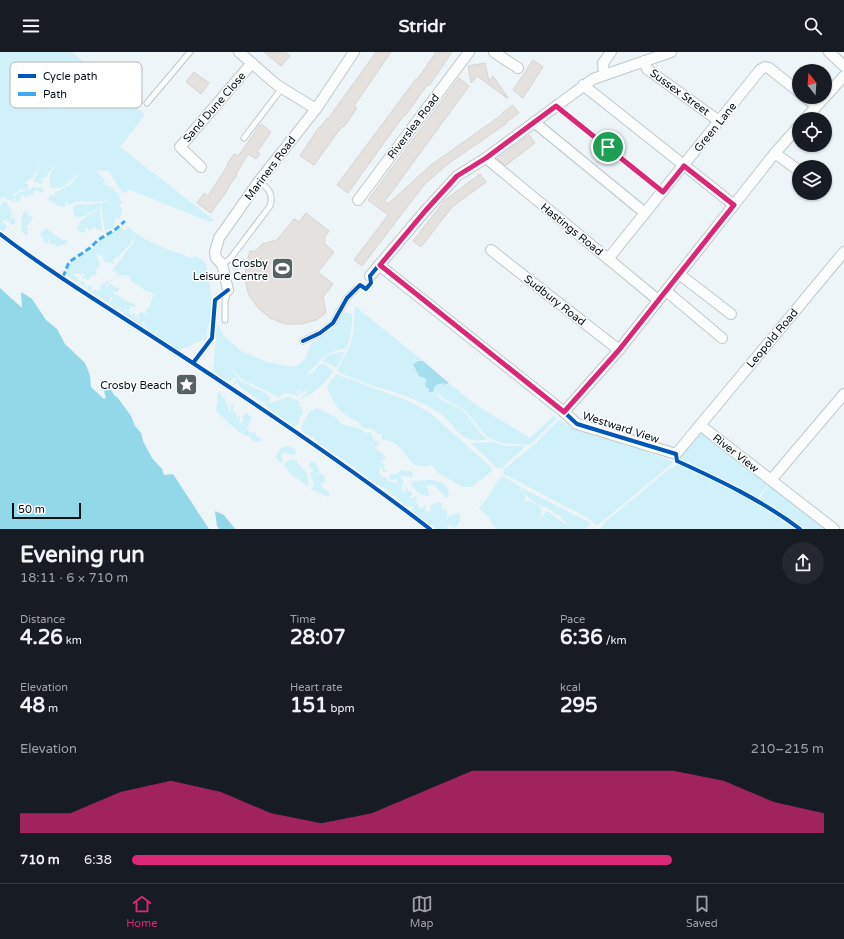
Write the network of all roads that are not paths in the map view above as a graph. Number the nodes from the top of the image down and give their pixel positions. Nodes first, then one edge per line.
1 (190, 52) edge
2 (239, 52) edge
3 (354, 52) edge
4 (468, 52) edge
5 (494, 52) edge
6 (611, 52) edge
7 (670, 52) edge
8 (829, 52) edge
9 (644, 61) junction
10 (843, 62) edge
11 (252, 63) junction
12 (518, 68) dead end
13 (604, 75) junction
14 (844, 76) edge
15 (584, 85) junction
16 (792, 86) edge
17 (282, 88) junction
18 (832, 89) edge
19 (147, 103) dead end
20 (814, 104) edge
21 (556, 106) junction
22 (816, 106) joint
23 (316, 109) junction
24 (811, 112) edge
25 (719, 121) junction
26 (534, 122) junction
27 (792, 134) edge
28 (244, 138) dead end
29 (775, 153) junction
30 (486, 158) junction
31 (684, 166) junction
32 (792, 166) edge
33 (201, 167) dead end
34 (259, 181) junction
35 (663, 192) junction
36 (358, 200) dead end
37 (734, 205) junction
38 (645, 213) junction
39 (491, 250) dead end
40 (844, 252) edge
41 (608, 259) junction
42 (222, 264) junction
43 (380, 265) junction
44 (679, 274) junction
45 (370, 276) dead end
46 (356, 289) dead end
47 (228, 290) joint
48 (666, 291) junction
49 (658, 300) junction
50 (731, 314) dead end
51 (225, 320) dead end
52 (722, 338) dead end
53 (303, 341) dead end
54 (619, 350) junction
55 (844, 394) edge
56 (564, 412) junction
57 (700, 425) junction
58 (676, 454) joint
59 (771, 480) junction
60 (834, 529) edge

1 - 19 lane
2 - 11 street
3 - 23 street, Mariners Road
4 - 36 street, Riverslea Road
5 - 12 street
6 - 13 street
7 - 9 street
8 - 10 street
9 - 13 street
9 - 25 street, Sussex Street
11 - 17 street
11 - 33 street, Sand Dune Close
13 - 15 street
14 - 18 street
15 - 21 street
15 - 31 street
16 - 25 street, Green Lane
17 - 23 street
17 - 28 lane
20 - 22 street
21 - 26 street
21 - 35 lane
22 - 24 street
23 - 34 street, Mariners Road
25 - 31 street, Green Lane
26 - 30 street
26 - 38 street
27 - 29 street
29 - 32 street
29 - 37 street
30 - 41 street, Hastings Road
30 - 43 street
31 - 35 street, Green Lane
31 - 37 street
34 - 42 street, Mariners Road
34 - 42 lane
35 - 38 street, Green Lane
37 - 44 street
38 - 41 street, Green Lane
39 - 54 street, Sudbury Road
40 - 57 street, Leopold Road
41 - 49 street, Hastings Road
42 - 47 street, Mariners Road
43 - 45 street
43 - 56 street, Westward View
44 - 48 street
44 - 50 street
46 - 53 lane
47 - 51 lane
48 - 49 street
48 - 52 street
49 - 54 street
54 - 56 street
55 - 59 street
56 - 58 street, Westward View
57 - 58 street, Leopold Road
57 - 59 street, River View
59 - 60 street, River View

